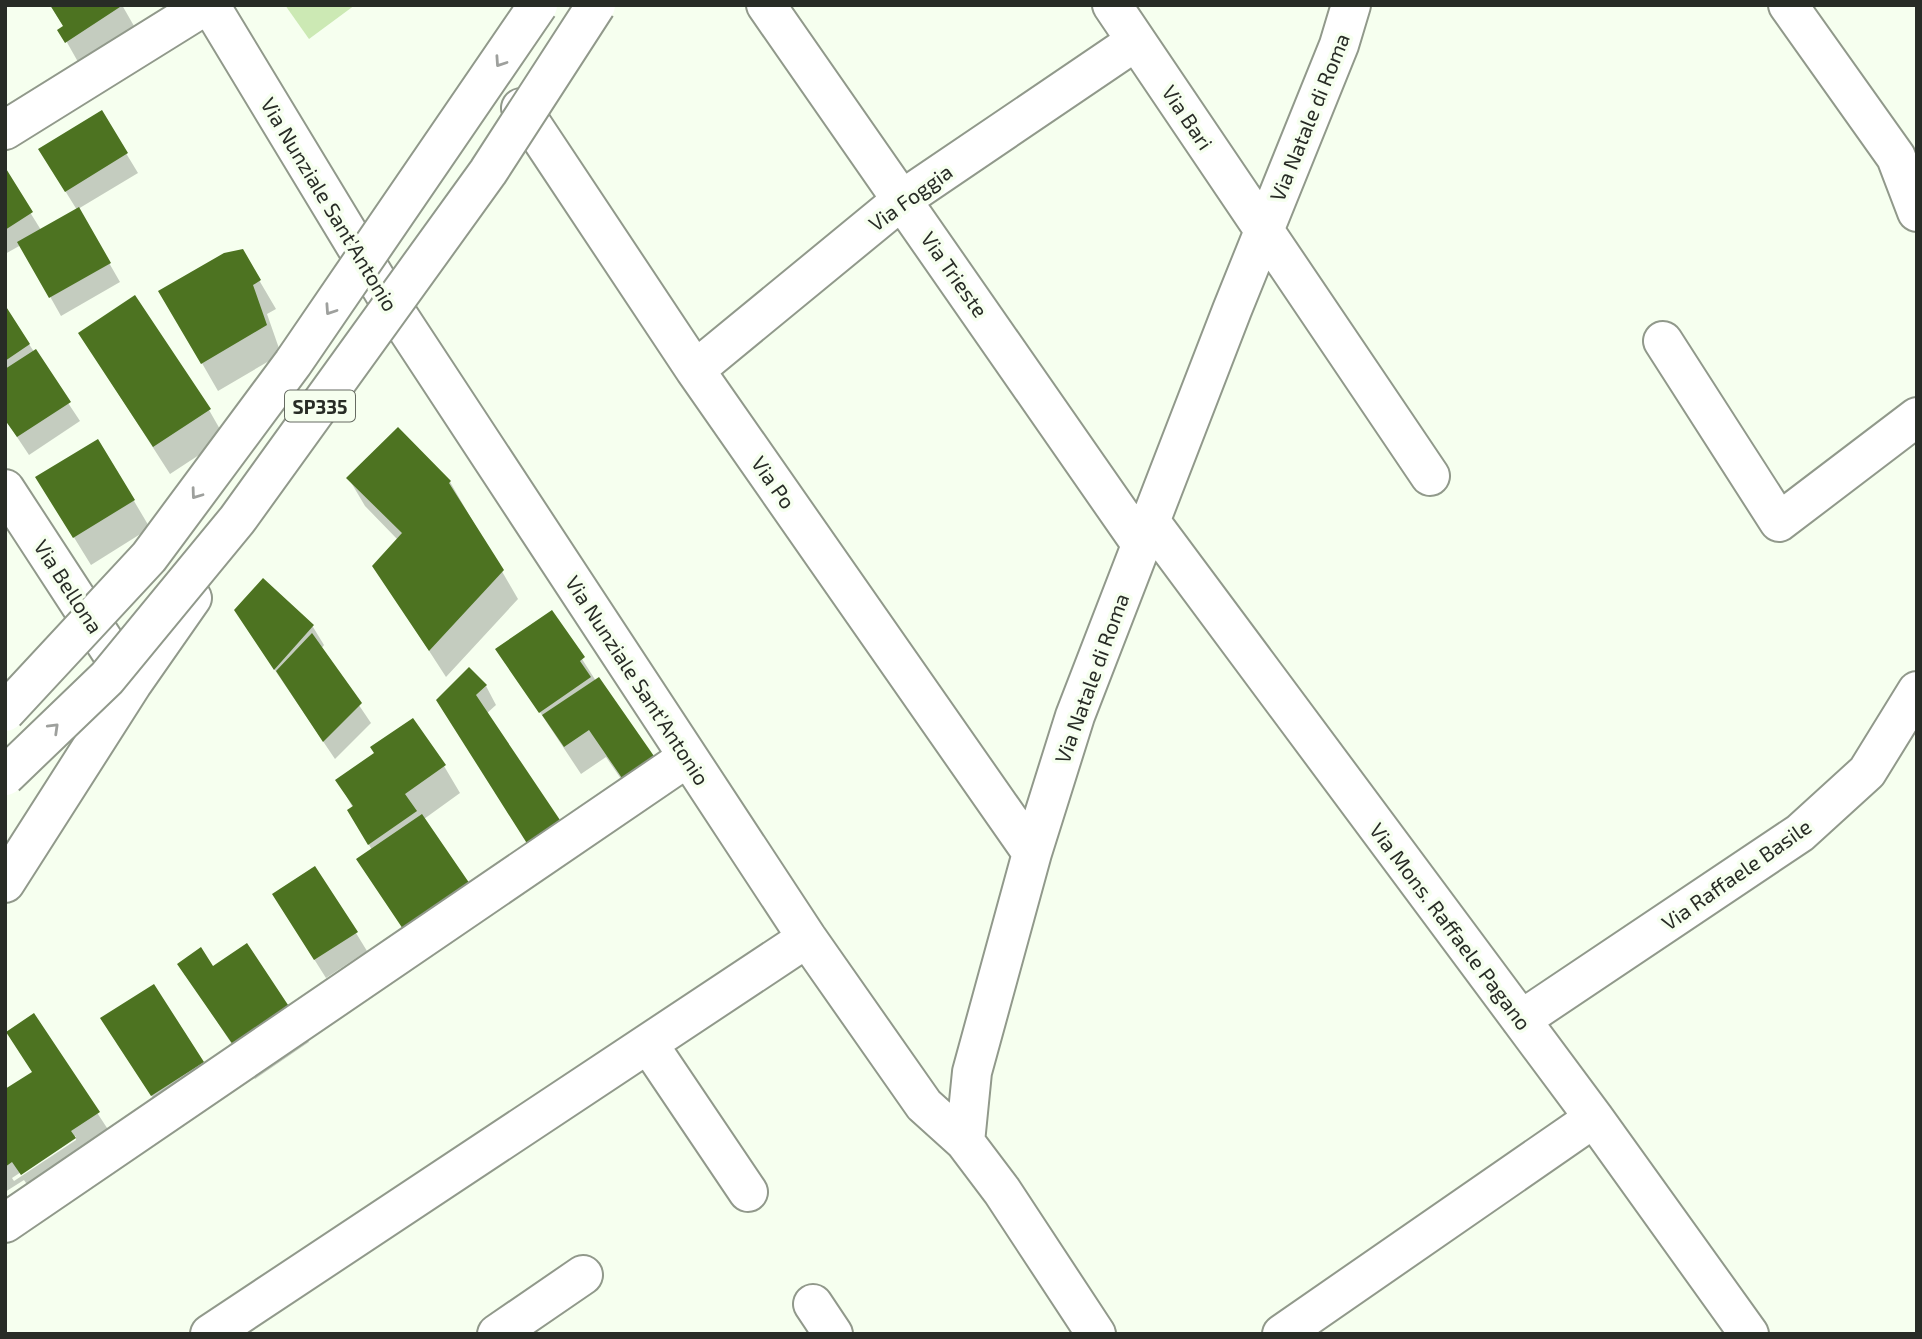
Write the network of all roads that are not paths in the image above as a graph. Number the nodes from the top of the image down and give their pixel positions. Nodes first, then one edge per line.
1 (208, 5) edge
2 (538, 5) edge
3 (585, 5) edge
4 (596, 5) edge
5 (766, 5) edge
6 (1112, 5) edge
7 (1351, 5) edge
8 (1788, 5) edge
9 (1136, 41) junction
10 (521, 107) junction
11 (5, 130) edge
12 (1906, 153) edge
13 (903, 199) junction
14 (1917, 212) edge
15 (1265, 228) junction
16 (394, 309) junction
17 (1663, 341) dead end
18 (695, 370) junction
19 (1917, 416) edge
20 (1430, 476) dead end
21 (5, 489) edge
22 (1146, 532) junction
23 (132, 684) junction
24 (1917, 691) edge
25 (5, 712) edge
26 (688, 757) junction
27 (5, 776) edge
28 (1032, 853) junction
29 (5, 883) edge
30 (807, 938) junction
31 (1521, 1020) junction
32 (649, 1045) junction
33 (1594, 1118) junction
34 (965, 1142) junction
35 (748, 1192) dead end
36 (5, 1223) edge
37 (583, 1275) dead end
38 (210, 1334) edge
39 (497, 1334) edge
40 (1096, 1334) edge
41 (1282, 1334) edge
42 (1749, 1334) edge

1 - 11 main road
1 - 16 main road, Via Nunziale Sant'Antonio
2 -> 25 main road, SP335, bridge
3 - 10 main road
27 -> 4 main road, SP335, bridge
5 - 13 main road, Via Trieste
6 - 9 main road, Via Bari
7 - 15 main road, Via Natale di Roma
8 - 12 main road
9 - 13 main road, Via Foggia
9 - 15 main road, Via Bari
10 - 16 main road
10 - 18 main road, Via Po
12 - 14 main road
13 - 18 main road, Via Foggia
13 - 22 main road, Via Trieste
15 - 20 main road, Via Natale di Roma
15 - 22 main road, Via Natale di Roma
16 - 23 main road
16 - 26 main road, Via Nunziale Sant'Antonio
17 - 19 main road
18 - 28 main road, Via Po
21 - 23 main road, Via Bellona
22 - 28 main road, Via Natale di Roma
22 - 31 main road, Via Mons. Raffaele Pagano
23 - 29 main road
24 - 31 main road, Via Raffaele Basile
26 - 30 main road, Via Nunziale Sant'Antonio
26 - 36 main road
28 - 34 main road, Via Natale di Roma
30 - 32 main road
30 - 34 main road, Via Nunziale Sant'Antonio
31 - 33 main road, Via Mons. Raffaele Pagano
32 - 35 main road
32 - 38 main road
33 - 41 main road
33 - 42 main road, Via Mons. Raffaele Pagano
34 - 40 main road, Via Nunziale Sant'Antonio
37 - 39 main road

